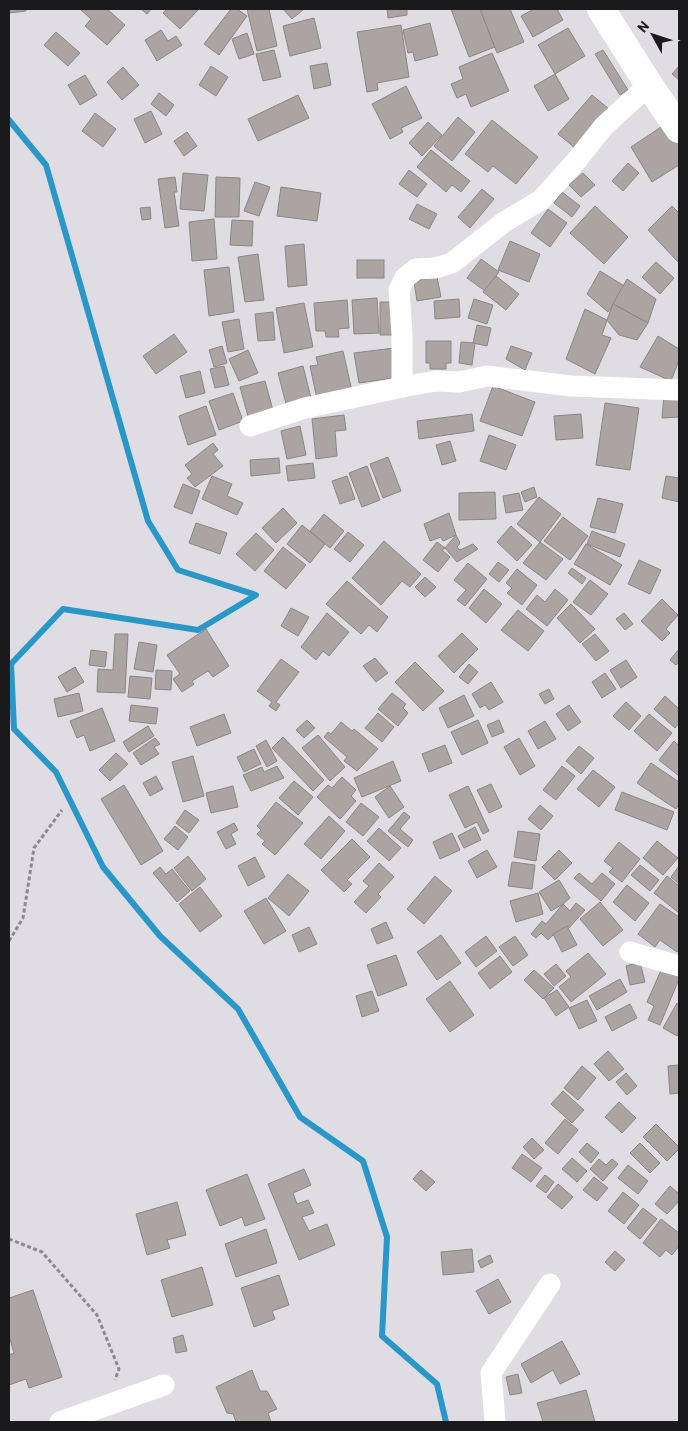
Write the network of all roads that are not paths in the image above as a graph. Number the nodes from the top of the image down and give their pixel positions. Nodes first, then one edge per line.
1 (601, 9) edge
2 (649, 85) junction
3 (679, 129) edge
4 (402, 387) junction
5 (679, 390) edge
6 (250, 426) dead end
7 (630, 952) dead end
8 (679, 966) edge
9 (550, 1284) dead end
10 (164, 1385) dead end
11 (60, 1422) edge
12 (495, 1422) edge

1 - 2 street
2 - 3 street
2 - 4 street
4 - 5 street
4 - 6 street
7 - 8 street
9 - 12 street
10 - 11 street

